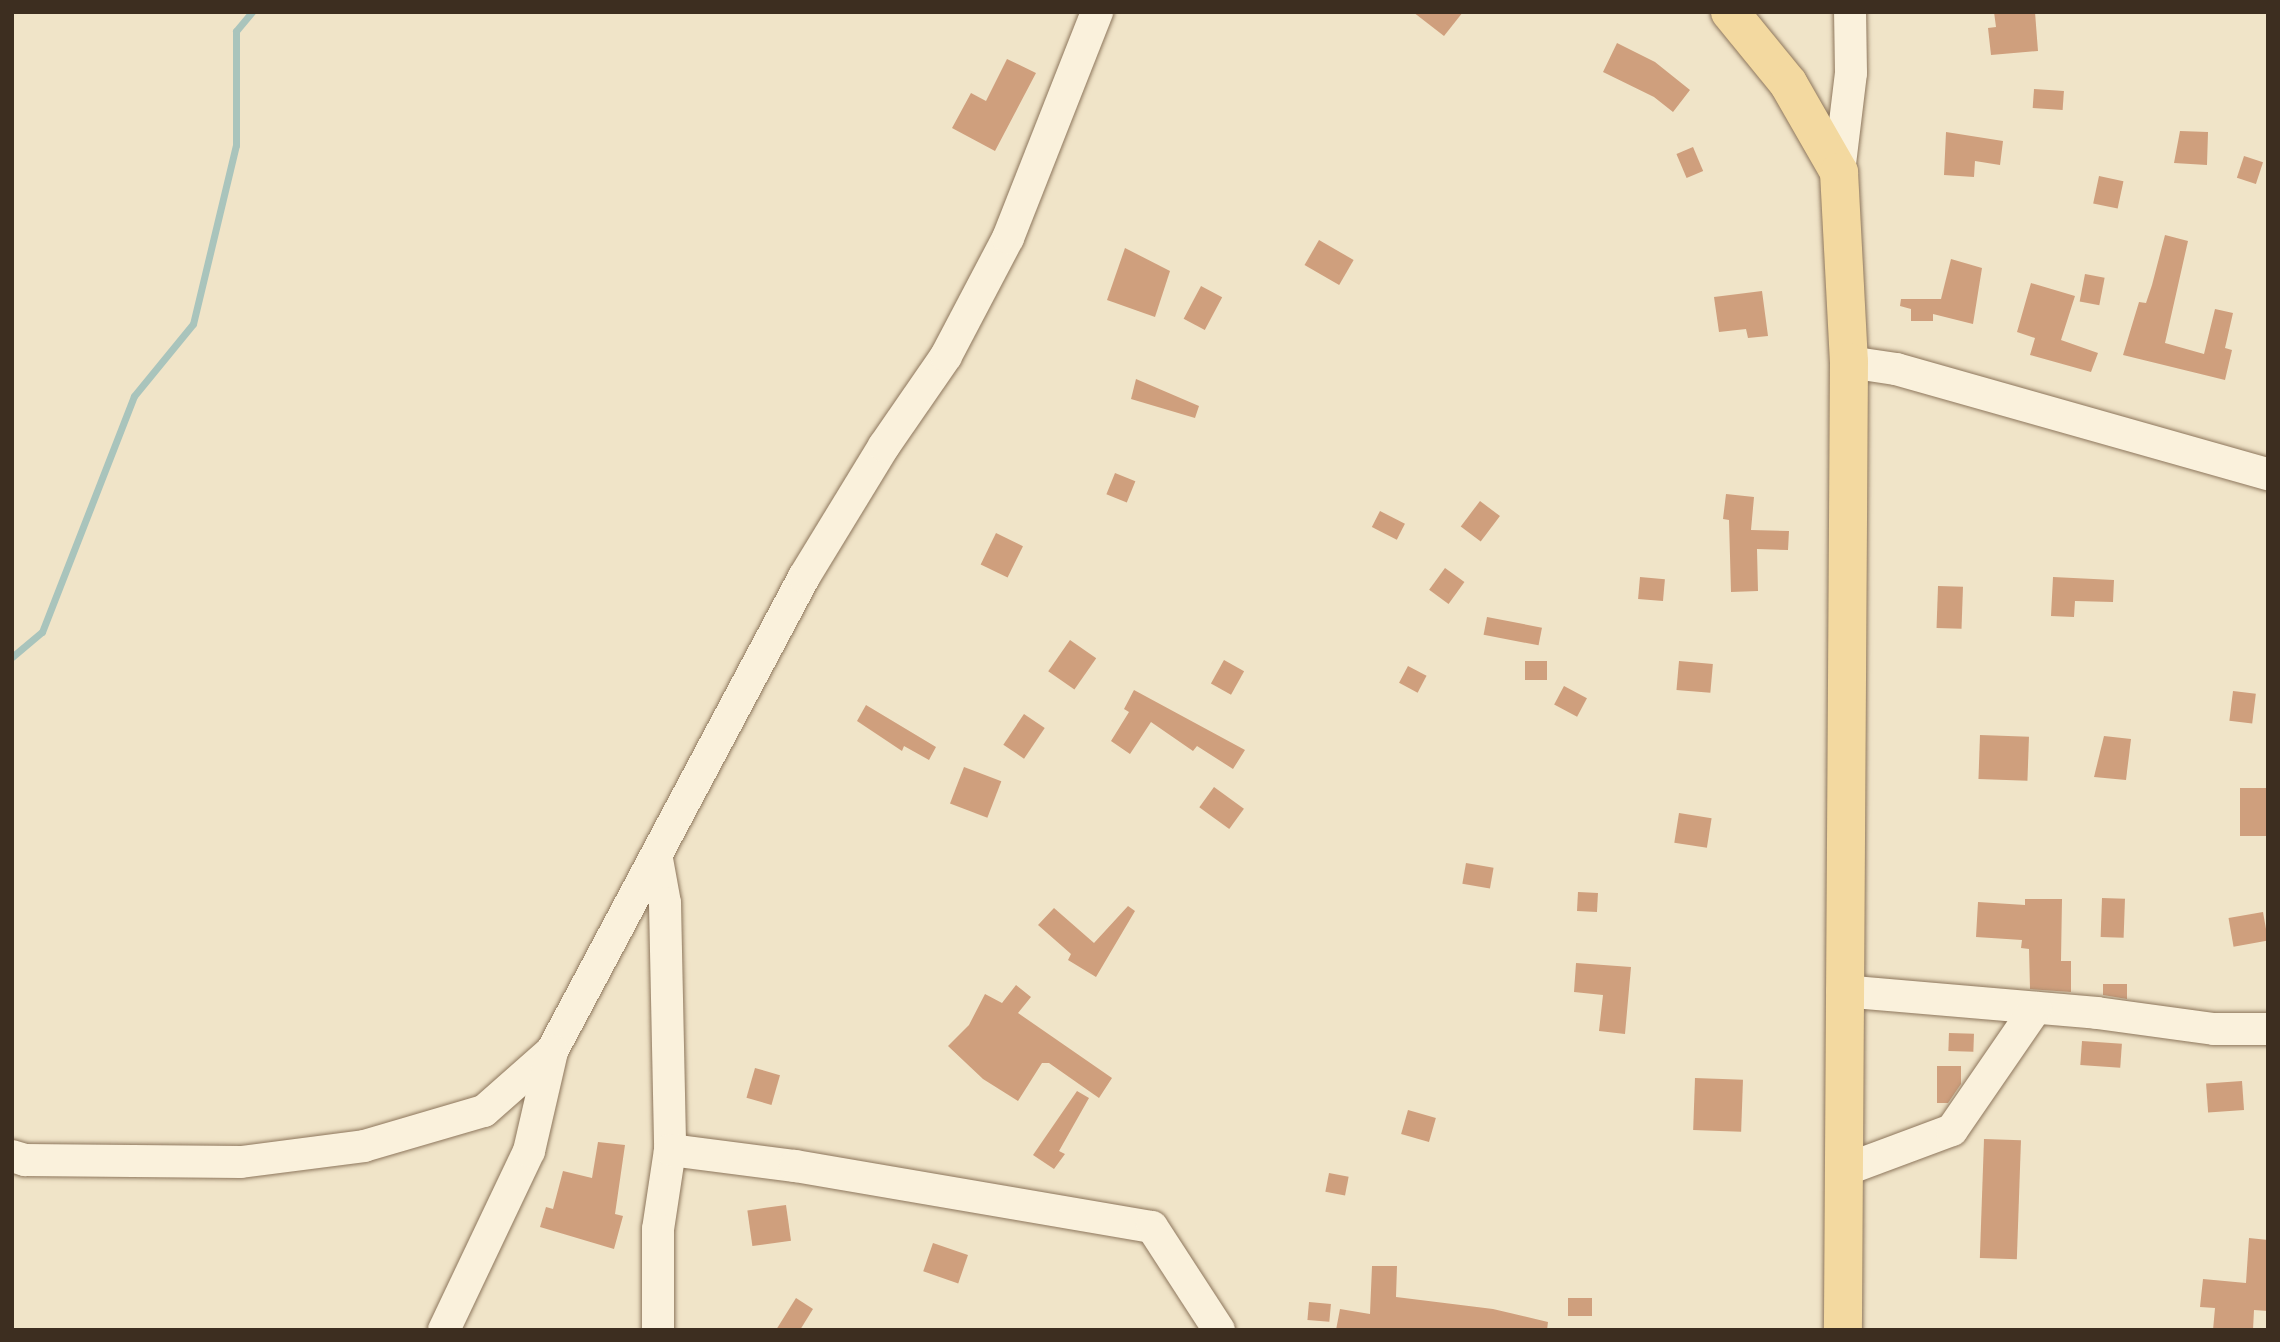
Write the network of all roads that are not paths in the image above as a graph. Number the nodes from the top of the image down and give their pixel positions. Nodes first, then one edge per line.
1 (1097, 12) edge
2 (1730, 12) edge
3 (1850, 12) edge
4 (1839, 172) junction
5 (1849, 362) junction
6 (2268, 474) edge
7 (657, 859) junction
8 (1842, 991) junction
9 (2036, 1008) junction
10 (2268, 1029) edge
11 (552, 1051) junction
12 (670, 1150) junction
13 (12, 1156) edge
14 (1845, 1170) junction
15 (443, 1330) edge
16 (658, 1330) edge
17 (1219, 1330) edge
18 (1843, 1330) edge

1 - 7 street
2 - 4 main road
3 - 4 street
4 - 5 main road
5 - 6 street
5 - 8 main road
7 - 11 street
7 - 12 street
8 - 9 street
8 - 14 main road
9 - 10 street
9 - 14 street
11 - 13 street
11 - 15 street
12 - 16 street
12 - 17 street
14 - 18 main road

